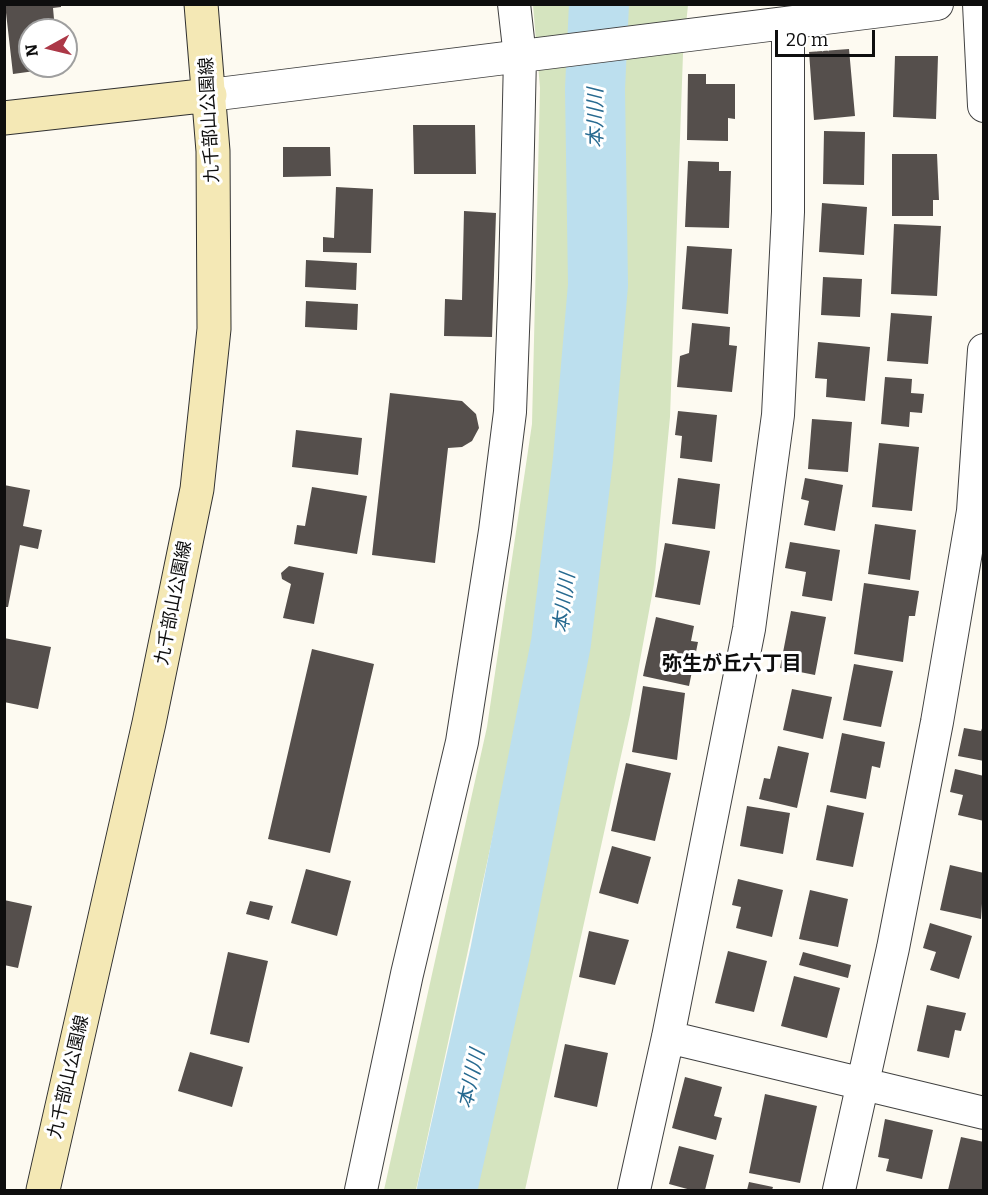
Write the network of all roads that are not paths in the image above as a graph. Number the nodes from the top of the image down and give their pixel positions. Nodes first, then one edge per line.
1 (201, 4) edge
2 (514, 4) edge
3 (937, 4) edge
4 (979, 4) edge
5 (788, 23) junction
6 (520, 57) junction
7 (210, 95) junction
8 (984, 106) edge
9 (4, 118) edge
10 (984, 350) edge
11 (668, 1037) junction
12 (862, 1084) junction
13 (984, 1113) edge
14 (43, 1191) edge
15 (361, 1191) edge
16 (634, 1191) edge
17 (838, 1191) edge

1 - 7 main road, 九千部山公園線
2 - 6 street
3 - 5 street
4 - 8 street
5 - 6 street
5 - 11 street
6 - 7 street
6 - 15 street
7 - 9 main road
7 - 14 main road, 九千部山公園線
10 - 12 street
11 - 12 street
11 - 16 street
12 - 13 street
12 - 17 street

